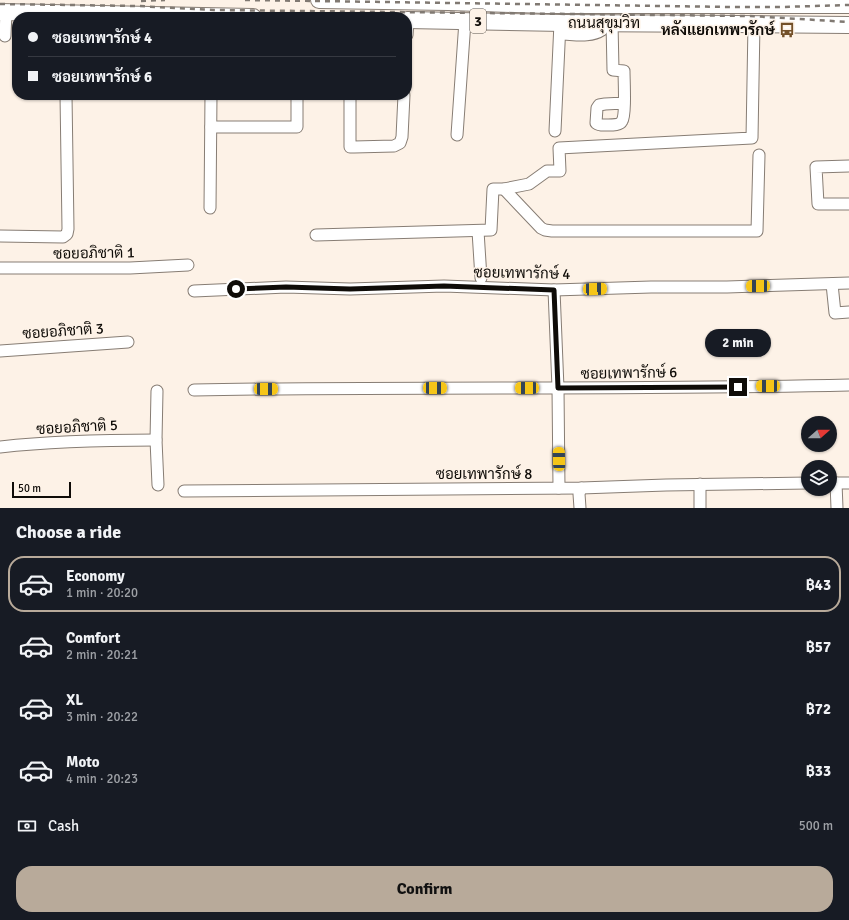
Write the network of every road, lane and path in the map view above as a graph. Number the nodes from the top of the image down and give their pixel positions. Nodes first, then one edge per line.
1 (318, 0) edge
2 (728, 2) edge
3 (849, 5) edge
4 (4, 8) edge
5 (96, 12) edge
6 (465, 21) junction
7 (607, 23) junction
8 (754, 24) junction
9 (412, 25) edge
10 (849, 26) edge
11 (560, 28) junction
12 (3, 36) edge
13 (66, 100) edge
14 (211, 100) edge
15 (297, 100) edge
16 (350, 100) edge
17 (404, 100) edge
18 (624, 103) dead end
19 (211, 127) junction
20 (555, 131) dead end
21 (457, 135) dead end
22 (760, 155) dead end
23 (849, 166) edge
24 (504, 188) junction
25 (849, 204) edge
26 (210, 208) dead end
27 (478, 231) junction
28 (316, 235) dead end
29 (0, 236) edge
30 (188, 265) dead end
31 (0, 268) edge
32 (481, 278) dead end
33 (832, 284) junction
34 (849, 284) edge
35 (554, 290) junction
36 (194, 291) dead end
37 (849, 312) edge
38 (128, 342) dead end
39 (0, 351) edge
40 (849, 385) edge
41 (558, 388) junction
42 (194, 390) dead end
43 (157, 391) dead end
44 (156, 440) junction
45 (0, 447) edge
46 (849, 482) edge
47 (801, 483) edge
48 (837, 483) edge
49 (700, 484) junction
50 (158, 485) dead end
51 (559, 488) junction
52 (581, 488) junction
53 (184, 491) dead end
54 (835, 496) edge
55 (580, 508) edge
56 (700, 508) edge
57 (837, 508) edge

1 - 2 highway, ถนนสุขุมวิท / 3
2 - 3 highway, ถนนสุขุมวิท / 3
4 - 5 highway
4 - 12 street
6 - 9 highway, ถนนสุขุมวิท / 3
6 - 11 highway, ถนนสุขุมวิท / 3
6 - 21 street
7 - 8 highway, ถนนสุขุมวิท / 3
7 - 11 highway, ถนนสุขุมวิท / 3
7 - 18 street
8 - 10 highway, ถนนสุขุมวิท / 3
8 - 24 street
11 - 20 street
13 - 29 street
14 - 19 street
15 - 19 street
16 - 17 street
19 - 26 street
22 - 24 street
23 - 25 street
24 - 27 street
27 - 28 street
27 - 32 street
30 - 31 street, ซอยอภิชาติ 1
33 - 34 street, ซอยเทพารักษ์ 4
33 - 35 street, ซอยเทพารักษ์ 4
33 - 37 street
35 - 36 street, ซอยเทพารักษ์ 4
35 - 41 street
38 - 39 street, ซอยอภิชาติ 3
40 - 41 street, ซอยเทพารักษ์ 6
41 - 42 street, ซอยเทพารักษ์ 6
41 - 51 street
43 - 44 street
44 - 45 street, ซอยอภิชาติ 5
44 - 50 street
46 - 48 street
47 - 49 street, ซอยเทพารักษ์ 8
49 - 52 street, ซอยเทพารักษ์ 8
49 - 56 street
51 - 52 street, ซอยเทพารักษ์ 8
51 - 53 street, ซอยเทพารักษ์ 8
52 - 55 street
54 - 57 street

